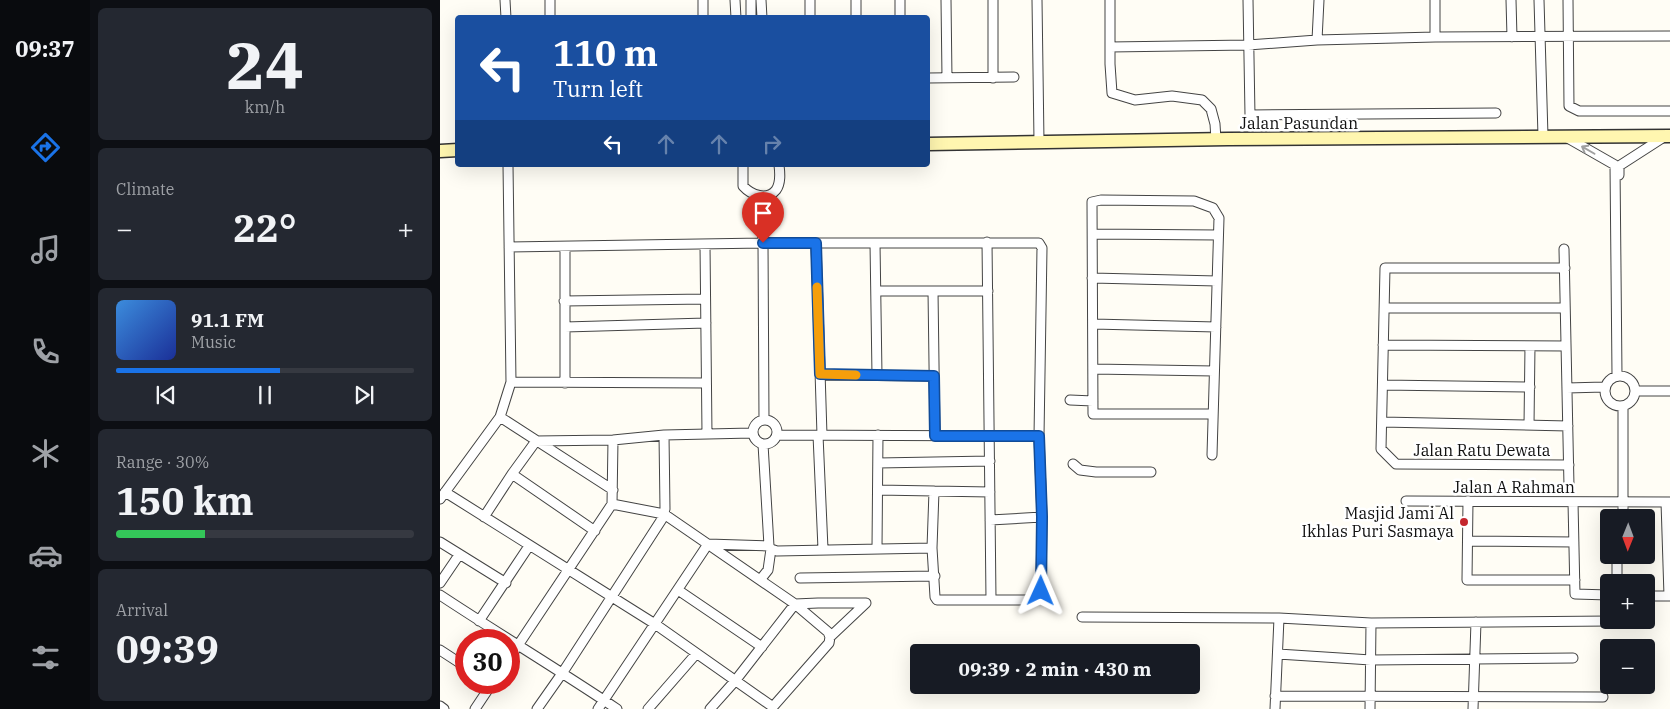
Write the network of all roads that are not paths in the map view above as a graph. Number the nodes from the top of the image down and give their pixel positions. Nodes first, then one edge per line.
1 (505, 0) edge
2 (550, 0) edge
3 (703, 0) edge
4 (736, 0) edge
5 (751, 0) edge
6 (762, 0) edge
7 (810, 0) edge
8 (856, 0) edge
9 (900, 0) edge
10 (946, 0) edge
11 (993, 0) edge
12 (1037, 0) edge
13 (1110, 0) edge
14 (1248, 0) edge
15 (1318, 0) edge
16 (1436, 0) edge
17 (1511, 0) edge
18 (1539, 0) edge
19 (1568, 0) edge
20 (506, 15) edge
21 (550, 15) edge
22 (703, 15) edge
23 (736, 15) edge
24 (751, 15) edge
25 (762, 15) edge
26 (810, 15) edge
27 (856, 15) edge
28 (900, 15) edge
29 (1670, 36) edge
30 (1435, 37) junction
31 (1512, 37) junction
32 (1540, 37) junction
33 (1568, 38) junction
34 (1317, 40) junction
35 (1248, 45) junction
36 (1110, 47) junction
37 (1014, 77) dead end
38 (930, 78) edge
39 (947, 78) junction
40 (993, 78) junction
41 (1670, 111) edge
42 (1496, 113) dead end
43 (1543, 136) junction
44 (1565, 136) junction
45 (1667, 136) edge
46 (1216, 140) junction
47 (1039, 141) junction
48 (930, 144) edge
49 (440, 150) edge
50 (455, 150) edge
51 (1617, 166) junction
52 (508, 167) edge
53 (743, 167) edge
54 (779, 167) edge
55 (761, 196) junction
56 (1092, 234) junction
57 (1218, 235) junction
58 (987, 242) junction
59 (763, 243) junction
60 (816, 243) junction
61 (876, 243) junction
62 (705, 245) junction
63 (509, 246) junction
64 (565, 246) junction
65 (1564, 249) dead end
66 (1565, 268) junction
67 (1092, 278) junction
68 (1217, 281) junction
69 (933, 291) junction
70 (988, 291) junction
71 (876, 292) junction
72 (704, 299) junction
73 (564, 301) junction
74 (1384, 308) junction
75 (1566, 308) junction
76 (706, 323) junction
77 (1093, 324) junction
78 (565, 327) junction
79 (1216, 327) junction
80 (1384, 345) junction
81 (1530, 346) junction
82 (1566, 346) junction
83 (1093, 369) junction
84 (1214, 371) junction
85 (820, 374) junction
86 (877, 375) junction
87 (1618, 375) junction
88 (934, 376) junction
89 (511, 382) junction
90 (565, 383) junction
91 (706, 383) junction
92 (1383, 386) junction
93 (1530, 387) junction
94 (1604, 387) junction
95 (1567, 388) junction
96 (1636, 390) junction
97 (1670, 390) edge
98 (1070, 400) dead end
99 (1092, 401) junction
100 (1620, 406) junction
101 (1213, 414) junction
102 (500, 418) junction
103 (764, 420) junction
104 (1382, 422) junction
105 (1529, 426) junction
106 (1568, 426) junction
107 (752, 433) junction
108 (707, 434) junction
109 (664, 435) junction
110 (777, 435) junction
111 (820, 435) junction
112 (878, 435) junction
113 (935, 436) junction
114 (990, 436) junction
115 (1039, 436) junction
116 (613, 440) junction
117 (536, 441) junction
118 (763, 444) junction
119 (1212, 455) dead end
120 (990, 461) junction
121 (878, 463) junction
122 (1073, 464) dead end
123 (1569, 466) junction
124 (1151, 472) dead end
125 (512, 474) junction
126 (1569, 486) dead end
127 (612, 490) junction
128 (878, 490) junction
129 (934, 491) junction
130 (990, 492) junction
131 (442, 496) edge
132 (1406, 501) dead end
133 (1468, 502) junction
134 (1573, 502) junction
135 (1668, 502) edge
136 (1620, 503) junction
137 (612, 504) junction
138 (1619, 509) edge
139 (1621, 509) edge
140 (664, 514) junction
141 (484, 517) junction
142 (1042, 517) junction
143 (990, 520) junction
144 (595, 531) junction
145 (1468, 541) junction
146 (440, 542) edge
147 (1574, 542) junction
148 (708, 544) junction
149 (1669, 545) edge
150 (529, 546) junction
151 (770, 547) junction
152 (877, 548) junction
153 (932, 548) junction
154 (823, 549) junction
155 (459, 555) junction
156 (568, 570) junction
157 (935, 576) junction
158 (800, 578) dead end
159 (760, 580) junction
160 (1575, 580) junction
161 (440, 582) edge
162 (506, 583) junction
163 (1669, 585) edge
164 (678, 590) junction
165 (440, 595) edge
166 (1600, 595) edge
167 (611, 596) junction
168 (1655, 596) edge
169 (991, 599) junction
170 (795, 604) junction
171 (1082, 617) dead end
172 (1279, 618) junction
173 (479, 621) junction
174 (1600, 621) edge
175 (1476, 622) junction
176 (1371, 623) junction
177 (655, 624) junction
178 (492, 629) edge
179 (830, 637) junction
180 (520, 642) edge
181 (520, 646) edge
182 (762, 647) junction
183 (440, 650) edge
184 (696, 654) junction
185 (1278, 654) junction
186 (1573, 658) dead end
187 (455, 660) edge
188 (1370, 660) junction
189 (1475, 660) junction
190 (563, 672) junction
191 (735, 681) junction
192 (485, 694) edge
193 (1275, 696) junction
194 (1370, 696) junction
195 (1474, 696) junction
196 (1604, 697) dead end
197 (604, 700) junction
198 (440, 706) edge
199 (772, 708) edge
200 (444, 709) edge
201 (475, 709) edge
202 (537, 709) edge
203 (598, 709) edge
204 (617, 709) edge
205 (648, 709) edge
206 (710, 709) edge
207 (1275, 709) edge
208 (1370, 709) edge
209 (1473, 709) edge

1 - 20 street
2 - 21 street
3 - 22 street
4 - 23 street
5 - 24 street
6 - 25 street
7 - 26 street
8 - 27 street
9 - 28 street
10 - 39 street
11 - 40 street
12 - 47 street
13 - 36 street
14 - 35 street
15 - 34 street
16 - 30 street
17 - 31 street
18 - 32 street
19 - 33 street
29 - 33 street
30 - 31 street
30 - 34 street
31 - 32 street
32 - 33 street
32 - 43 street
33 - 41 street
34 - 35 street
35 - 36 street
35 - 42 street
36 - 46 street
37 - 40 street
38 - 39 street
39 - 40 street
43 - 44 street, Jalan Pasundan
43 - 46 street, Jalan Pasundan
44 - 45 street, Jalan Pasundan
51 -> 44 street
45 - 51 street
46 - 47 street, Jalan Pasundan
47 - 48 street, Jalan Pasundan
49 - 50 street
51 - 87 street
52 - 63 street
53 - 55 street
54 - 55 street
55 - 59 street
56 - 57 street
56 - 57 street
56 - 67 street
57 - 68 street
58 - 61 street
58 - 70 street
58 - 115 street
59 - 60 street
59 - 62 street
59 - 103 street
60 - 61 street
60 - 85 street
61 - 71 street
62 - 64 street
62 - 72 street
63 - 64 street
63 - 89 street
64 - 73 street
65 - 66 street
66 - 74 street
66 - 75 street
67 - 68 street
67 - 77 street
68 - 79 street
69 - 70 street
69 - 71 street
69 - 88 street
70 - 114 street
71 - 86 street
72 - 73 street
72 - 76 street
73 - 78 street
74 - 75 street
74 - 80 street
75 - 82 street
76 - 78 street
76 - 91 street
77 - 79 street
77 - 83 street
78 - 90 street
79 - 84 street
80 - 81 street
80 - 92 street
81 - 82 street
81 - 93 street
82 - 95 street
83 - 84 street
83 - 99 street
84 - 101 street
85 - 86 street
85 - 111 street
86 - 88 street
87 - 94 street
87 - 96 street
88 - 113 street
89 - 90 street
89 - 102 street
90 - 91 street
91 - 108 street
92 - 93 street
92 - 104 street
93 - 105 street
94 - 95 street
94 - 100 street
95 - 106 street
96 - 97 street
96 - 100 street
98 - 99 street
99 - 101 street
100 - 136 street
101 - 119 street
102 - 117 street
102 - 131 street
103 - 107 street
103 - 110 street
104 - 105 street
104 - 123 street, Jalan Ratu Dewata
105 - 106 street
106 - 123 street
107 - 108 street
107 - 118 street
108 - 109 street
109 - 116 street
109 - 140 street
110 - 111 street
110 - 118 street
111 - 112 street
111 - 154 street
112 - 113 street
112 - 121 street
113 - 114 street
114 - 115 street
114 - 120 street
115 - 142 street
116 - 117 street
116 - 127 street
117 - 125 street
117 - 127 street
118 - 151 street
120 - 121 street
120 - 130 street
121 - 128 street
122 - 124 street
123 - 126 street
125 - 141 street
125 - 144 street
127 - 137 street
128 - 129 street
128 - 152 street
129 - 130 street
129 - 153 street
130 - 143 street
131 - 141 street
132 - 133 street, Jalan A Rahman
133 - 134 street, Jalan A Rahman
133 - 145 street
134 - 136 street, Jalan A Rahman
134 - 147 street
135 - 136 street, Jalan A Rahman
135 - 149 street
136 - 138 street
136 - 139 street
137 - 140 street
137 - 144 street
140 - 148 street
140 - 167 street
141 - 150 street
142 - 143 street
142 - 169 street
143 - 169 street
144 - 156 street
145 - 147 street
145 - 160 street
146 - 155 street
147 - 160 street
148 - 151 street
148 - 159 street
148 - 164 street
149 - 163 street
150 - 156 street
150 - 162 street
151 - 154 street
151 - 159 street
152 - 153 street
152 - 154 street
153 - 157 street
155 - 161 street
155 - 162 street
156 - 167 street
156 - 180 street
157 - 158 street
157 - 169 street
159 - 170 street
160 - 166 street
162 - 173 street
163 - 168 street
164 - 177 street
164 - 182 street
165 - 173 street
167 - 177 street
167 - 190 street
170 - 179 street
170 - 179 street
170 - 182 street
171 - 172 street
172 - 176 street
172 - 185 street
173 - 178 street
174 - 175 street
175 - 176 street
175 - 189 street
176 - 188 street
177 - 184 street
177 - 197 street
179 - 199 street
181 - 190 street
182 - 191 street
183 - 187 street
184 - 191 street
184 - 205 street
185 - 188 street
185 - 193 street
186 - 189 street
188 - 189 street
188 - 194 street
189 - 195 street
190 - 197 street
190 - 202 street
191 - 199 street
191 - 206 street
192 - 201 street
193 - 194 street
193 - 207 street
194 - 195 street
194 - 208 street
195 - 196 street
195 - 209 street
197 - 203 street
197 - 204 street
198 - 200 street

